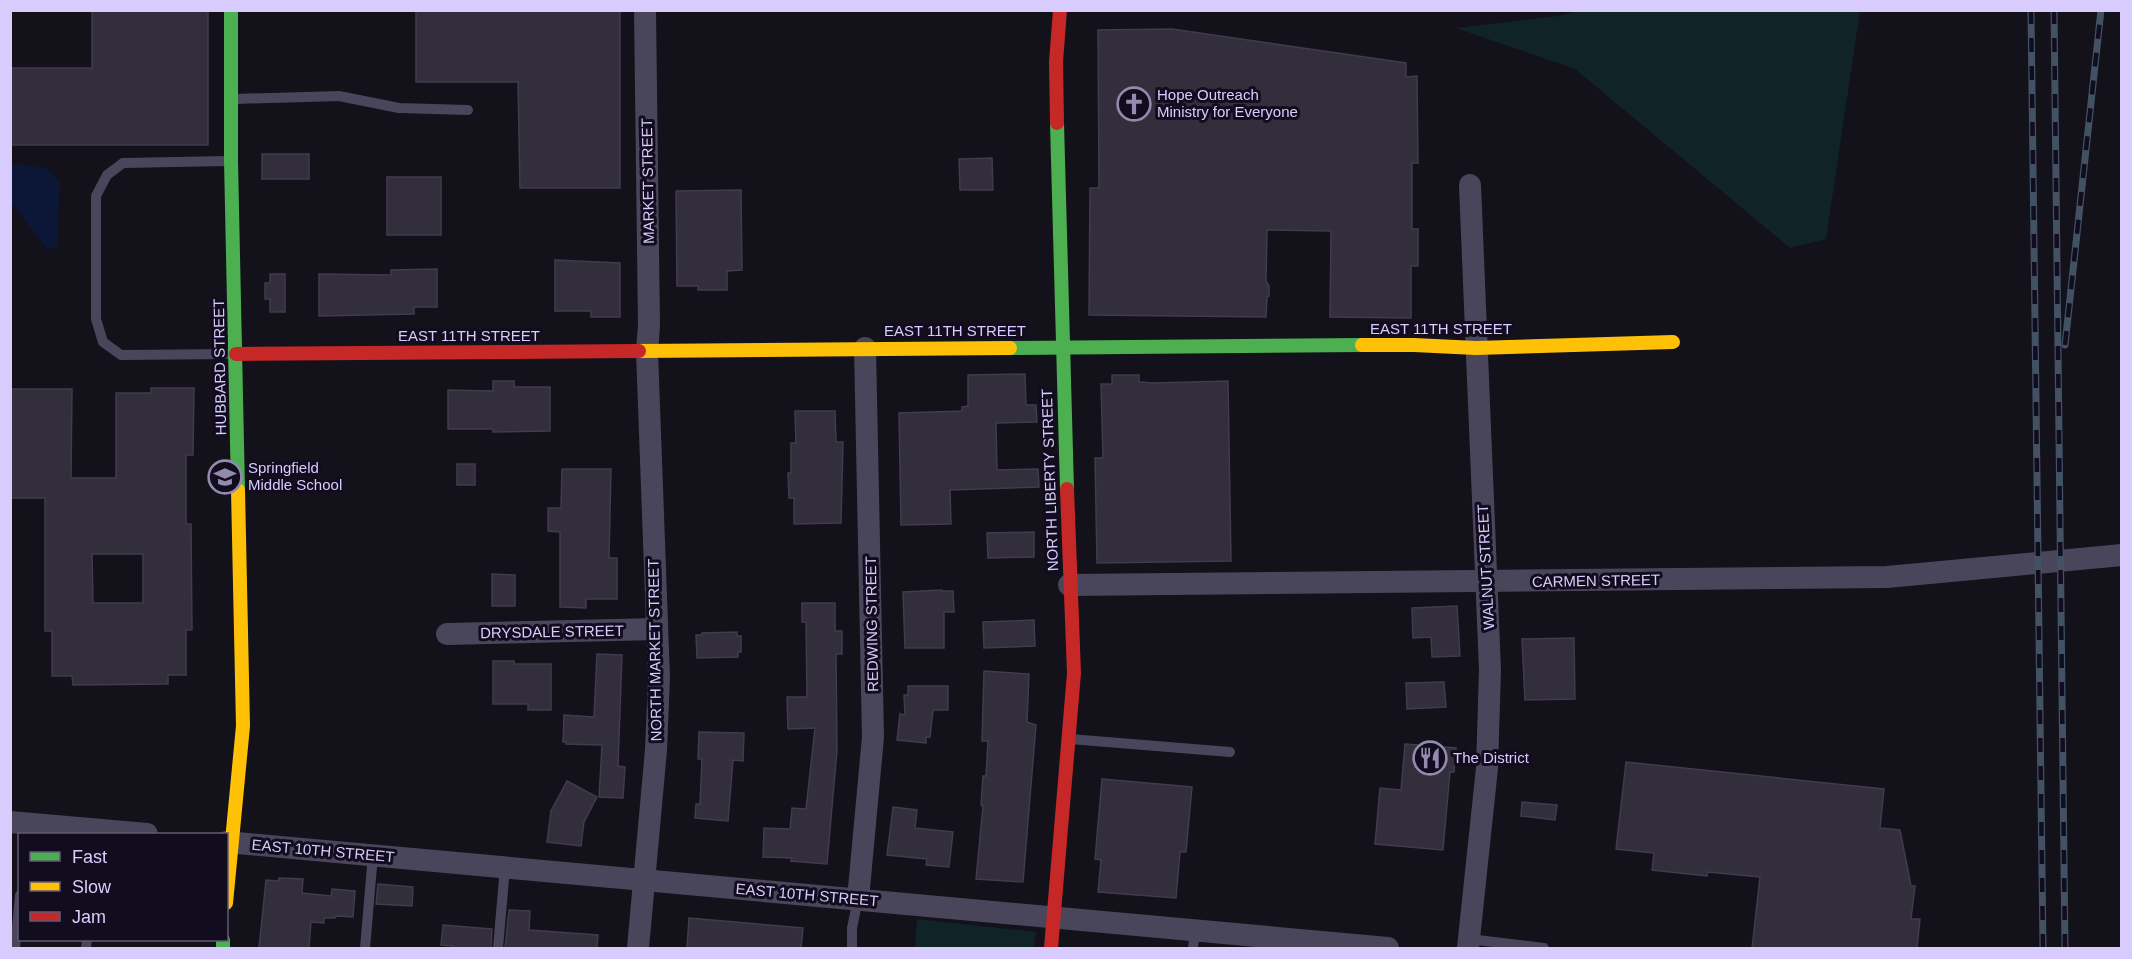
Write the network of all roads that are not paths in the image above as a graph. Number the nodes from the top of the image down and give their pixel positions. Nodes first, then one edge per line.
1 (231, 10) edge
2 (645, 10) edge
3 (1060, 10) edge
4 (231, 99) junction
5 (468, 110) dead end
6 (231, 161) junction
7 (1470, 185) dead end
8 (1673, 342) dead end
9 (865, 348) junction
10 (1062, 348) junction
11 (1476, 348) junction
12 (647, 351) junction
13 (236, 354) junction
14 (2121, 555) edge
15 (1486, 582) junction
16 (1069, 585) junction
17 (657, 630) junction
18 (447, 634) dead end
19 (1070, 739) junction
20 (1230, 752) dead end
21 (20, 827) edge
22 (95, 832) edge
23 (121, 833) edge
24 (229, 842) edge
25 (373, 855) junction
26 (228, 862) edge
27 (505, 867) junction
28 (644, 880) junction
29 (858, 899) junction
30 (18, 916) edge
31 (1054, 918) junction
32 (1194, 940) edge
33 (1469, 944) edge
34 (1328, 946) edge
35 (15, 948) edge
36 (365, 948) edge
37 (498, 948) edge
38 (638, 948) edge
39 (852, 948) edge
40 (1051, 948) edge
41 (1388, 948) edge
42 (1544, 948) edge

1 - 4 street, HUBBARD STREET
2 - 12 street, MARKET STREET
3 - 10 street, NORTH LIBERTY STREET
4 - 5 lane
4 - 6 street, HUBBARD STREET
6 - 13 street, HUBBARD STREET
6 - 13 lane
7 - 11 street, WALNUT STREET
8 - 11 street, EAST 11TH STREET
9 - 10 street, EAST 11TH STREET
9 - 12 street, EAST 11TH STREET
9 - 29 street, REDWING STREET
10 - 11 street, EAST 11TH STREET
10 - 16 street, NORTH LIBERTY STREET
11 - 15 street, WALNUT STREET
12 - 13 street, EAST 11TH STREET
12 - 17 street, NORTH MARKET STREET
13 - 24 street, HUBBARD STREET
14 - 15 street, CARMEN STREET
15 - 16 street, CARMEN STREET
15 - 33 street, WALNUT STREET
16 - 19 street, NORTH LIBERTY STREET
17 - 18 street, DRYSDALE STREET
17 - 28 street, NORTH MARKET STREET
19 - 20 lane
19 - 31 street, NORTH LIBERTY STREET
21 - 22 street
22 - 23 street
24 - 25 street, EAST 10TH STREET
24 - 26 street, HUBBARD STREET
25 - 27 street, EAST 10TH STREET
25 - 36 lane
27 - 28 street, EAST 10TH STREET
27 - 37 lane
28 - 29 street, EAST 10TH STREET
28 - 38 street, NORTH MARKET STREET
29 - 31 street, EAST 10TH STREET
29 - 39 lane
30 - 35 lane
31 - 32 street, EAST 10TH STREET
31 - 40 street, NORTH LIBERTY STREET
32 - 34 street, EAST 10TH STREET
33 - 42 lane
34 - 41 street, EAST 10TH STREET

